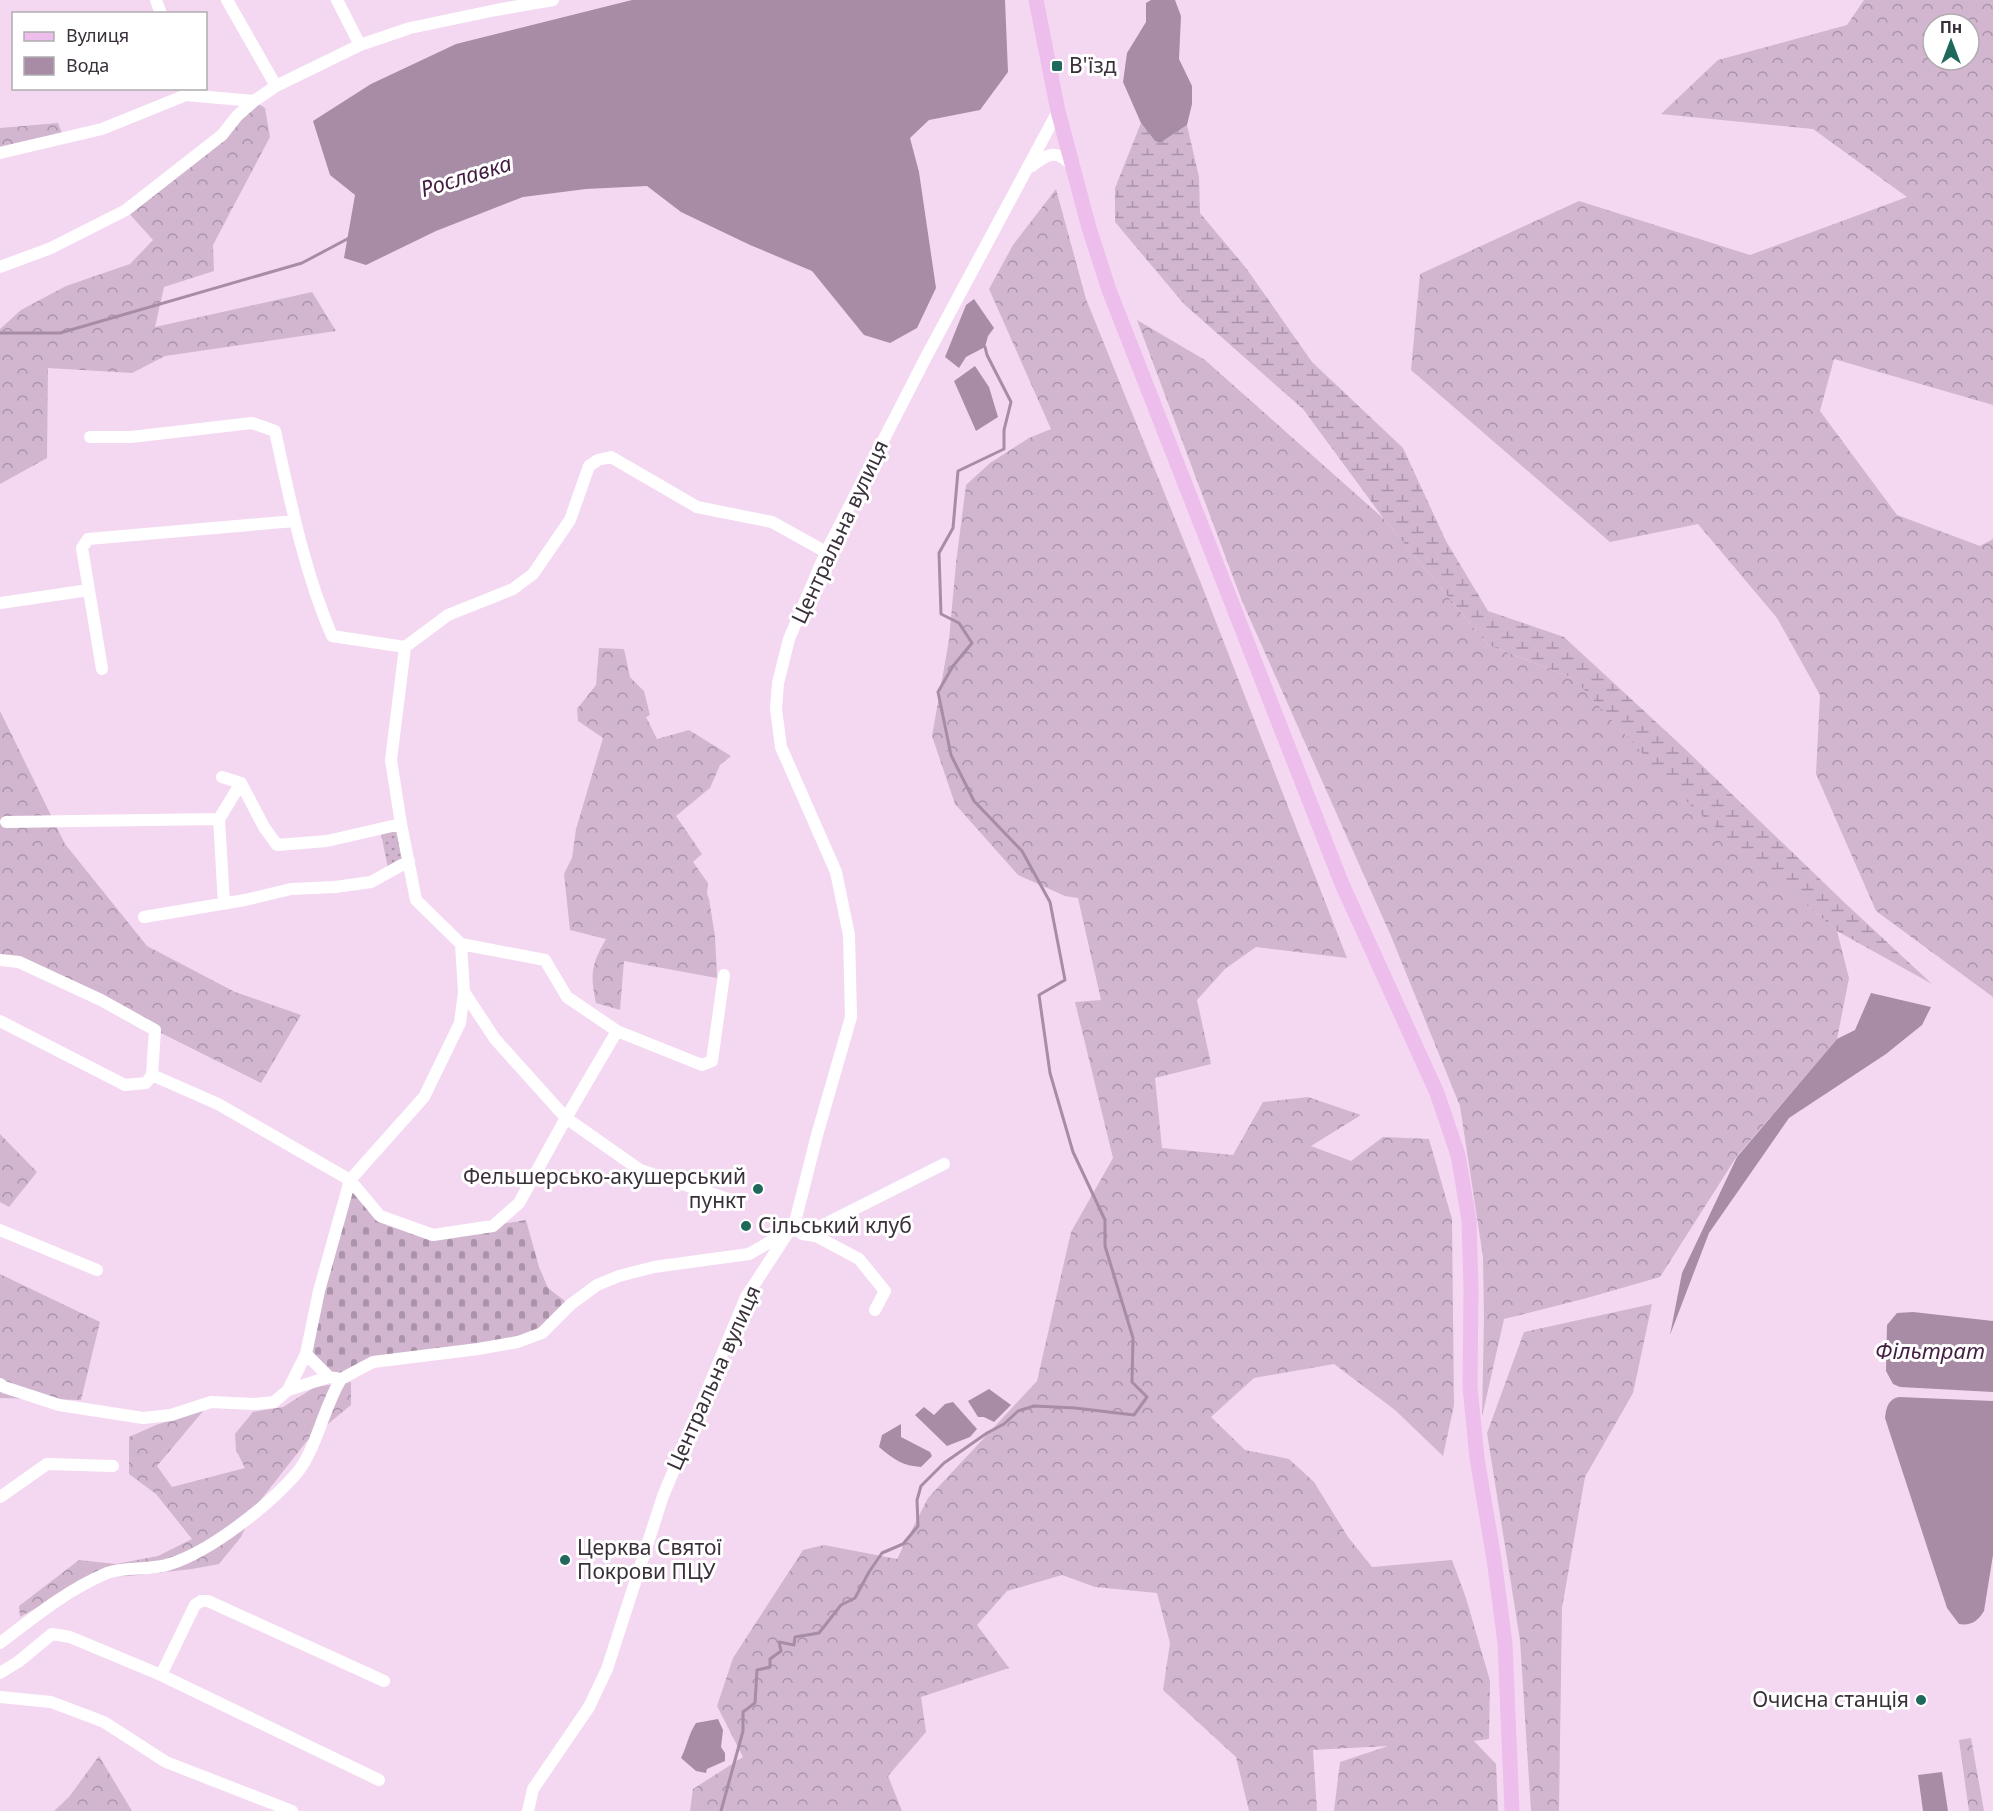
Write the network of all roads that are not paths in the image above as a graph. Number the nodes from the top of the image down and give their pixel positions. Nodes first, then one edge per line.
1 (226, 0) edge
2 (337, 0) edge
3 (553, 0) edge
4 (1036, 0) edge
5 (360, 45) junction
6 (276, 86) junction
7 (186, 92) edge
8 (254, 101) junction
9 (1058, 111) junction
10 (0, 153) edge
11 (1072, 166) junction
12 (1026, 170) junction
13 (0, 267) edge
14 (90, 437) dead end
15 (295, 521) junction
16 (826, 552) junction
17 (89, 590) junction
18 (0, 603) edge
19 (405, 647) junction
20 (102, 669) dead end
21 (222, 777) dead end
22 (241, 783) junction
23 (219, 819) junction
24 (6, 822) dead end
25 (401, 824) junction
26 (409, 861) junction
27 (224, 904) junction
28 (144, 917) dead end
29 (461, 944) junction
30 (0, 960) edge
31 (724, 975) dead end
32 (464, 992) junction
33 (0, 1021) edge
34 (617, 1031) junction
35 (152, 1075) junction
36 (566, 1118) junction
37 (944, 1164) dead end
38 (350, 1180) junction
39 (731, 1200) dead end
40 (0, 1230) edge
41 (789, 1231) junction
42 (97, 1270) dead end
43 (875, 1310) dead end
44 (306, 1354) junction
45 (335, 1378) junction
46 (0, 1384) edge
47 (288, 1390) junction
48 (113, 1466) dead end
49 (0, 1497) edge
50 (0, 1644) edge
51 (0, 1673) edge
52 (161, 1675) junction
53 (384, 1681) dead end
54 (0, 1697) edge
55 (379, 1780) dead end
56 (292, 1811) edge
57 (528, 1811) edge
58 (1512, 1811) edge

1 - 6 street
2 - 5 street
3 - 5 street
4 - 9 main road
5 - 6 street
6 - 8 street
7 - 8 street
7 - 10 street
8 - 13 street
9 - 11 main road
9 - 12 street, Центральна вулиця
11 - 12 street
11 - 58 main road
12 - 16 street, Центральна вулиця
14 - 15 street
15 - 17 street
15 - 19 street
16 - 19 street
16 - 41 street, Центральна вулиця
17 - 18 street
17 - 20 street
19 - 25 street
21 - 22 street
22 - 23 street
22 - 25 street
23 - 24 street
23 - 27 street
25 - 26 street
26 - 27 street
26 - 29 street
27 - 28 street
29 - 32 street
29 - 34 street
30 - 35 street
31 - 34 street
32 - 36 street
32 - 38 street
33 - 35 street
34 - 36 street
35 - 38 street
36 - 38 street
36 - 39 street
37 - 41 street
38 - 44 street
40 - 42 street
41 - 43 street
41 - 45 street
41 - 57 street, Центральна вулиця
44 - 45 street
44 - 47 street
45 - 47 street
45 - 50 street
46 - 47 street
48 - 49 street
51 - 52 street
52 - 53 street
52 - 55 street
54 - 56 street

